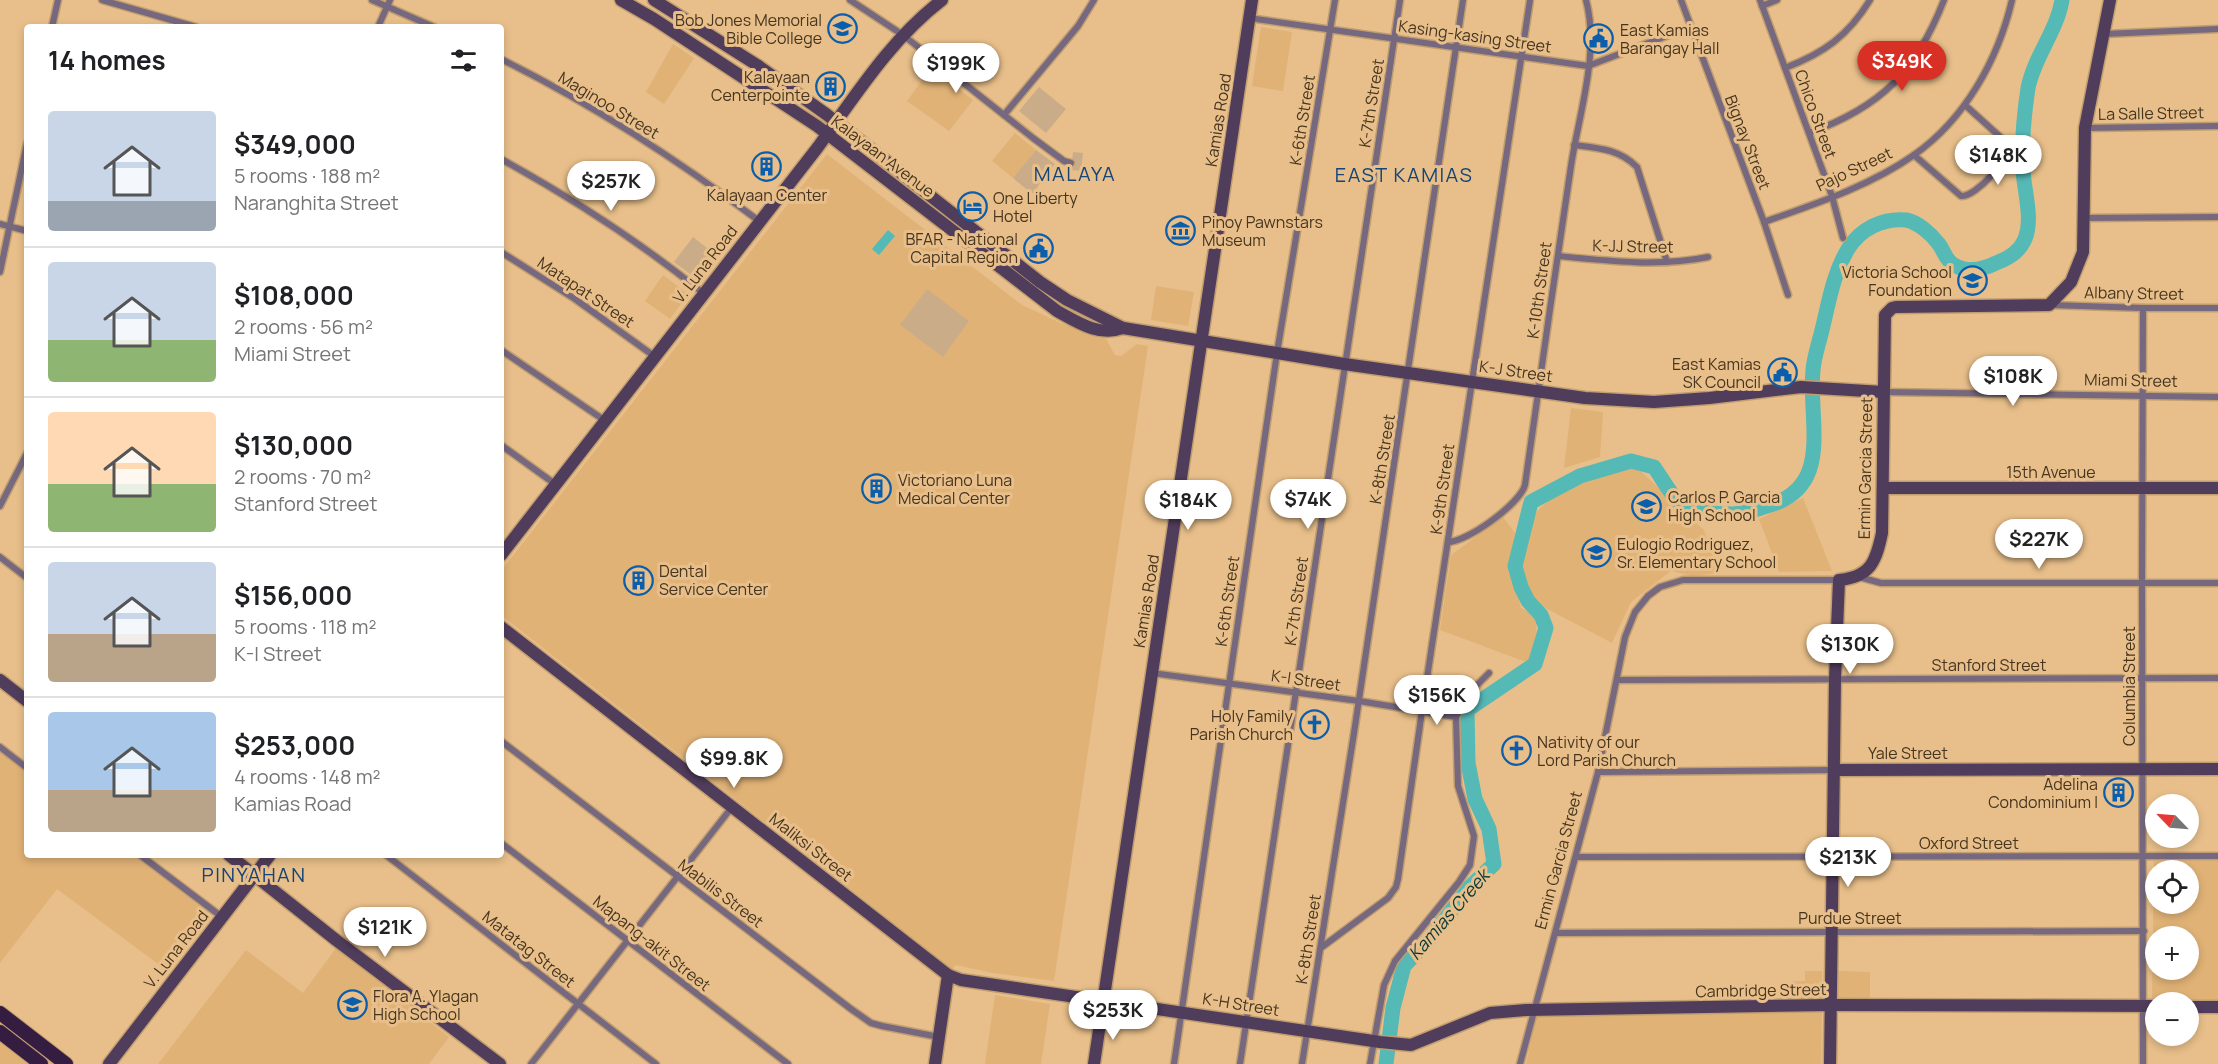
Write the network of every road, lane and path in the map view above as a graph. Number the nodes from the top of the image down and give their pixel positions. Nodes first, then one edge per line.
1 (58, 0) edge
2 (102, 0) edge
3 (372, 0) edge
4 (621, 0) edge
5 (654, 0) edge
6 (850, 0) edge
7 (942, 0) edge
8 (1094, 0) edge
9 (1252, 0) edge
10 (1335, 0) edge
11 (1400, 0) edge
12 (1463, 0) edge
13 (1530, 0) edge
14 (1586, 0) edge
15 (1681, 0) edge
16 (1777, 0) edge
17 (1870, 0) edge
18 (1944, 0) edge
19 (2012, 0) edge
20 (2110, 0) edge
21 (388, 3) edge
22 (1761, 3) edge
23 (1250, 18) junction
24 (53, 24) edge
25 (186, 24) edge
26 (379, 24) edge
27 (428, 24) edge
28 (1690, 27) junction
29 (1331, 28) junction
30 (2218, 29) edge
31 (2105, 34) junction
32 (903, 35) junction
33 (1394, 39) junction
34 (1456, 47) junction
35 (1521, 58) junction
36 (504, 61) edge
37 (1588, 66) junction
38 (1785, 68) junction
39 (1965, 105) junction
40 (1004, 115) junction
41 (836, 122) junction
42 (2218, 126) edge
43 (2085, 128) junction
44 (1809, 133) junction
45 (827, 135) junction
46 (1574, 145) junction
47 (1914, 154) junction
48 (24, 161) edge
49 (504, 161) edge
50 (1071, 163) dead end
51 (1832, 196) junction
52 (2218, 217) edge
53 (2084, 218) junction
54 (759, 221) junction
55 (1764, 222) junction
56 (0, 224) edge
57 (10, 226) junction
58 (24, 230) edge
59 (1843, 238) dead end
60 (504, 254) edge
61 (1558, 256) junction
62 (1708, 257) dead end
63 (1667, 262) junction
64 (0, 272) edge
65 (703, 293) junction
66 (1788, 295) dead end
67 (2049, 305) junction
68 (2143, 308) junction
69 (2218, 308) edge
70 (1123, 328) junction
71 (1202, 340) junction
72 (504, 352) edge
73 (1277, 353) junction
74 (654, 357) junction
75 (1344, 364) junction
76 (1408, 374) junction
77 (1471, 382) junction
78 (1829, 388) joint
79 (1538, 391) junction
80 (1883, 392) junction
81 (2144, 397) junction
82 (2218, 397) edge
83 (604, 420) junction
84 (504, 447) edge
85 (24, 460) edge
86 (19, 471) junction
87 (24, 475) edge
88 (555, 484) junction
89 (1883, 488) junction
90 (2143, 488) junction
91 (2218, 488) edge
92 (0, 506) edge
93 (1448, 542) junction
94 (504, 551) edge
95 (0, 557) edge
96 (1857, 576) junction
97 (24, 577) edge
98 (1839, 580) junction
99 (2142, 582) junction
100 (2218, 583) edge
101 (504, 629) edge
102 (1152, 673) junction
103 (1489, 673) dead end
104 (2218, 678) edge
105 (1835, 679) junction
106 (2142, 679) junction
107 (0, 680) edge
108 (1617, 680) junction
109 (1228, 683) junction
110 (1296, 693) junction
111 (24, 699) edge
112 (1359, 700) junction
113 (1422, 711) junction
114 (1456, 717) junction
115 (504, 743) edge
116 (0, 747) edge
117 (24, 766) edge
118 (2143, 769) junction
119 (2218, 769) edge
120 (1835, 770) junction
121 (1598, 772) junction
122 (732, 807) junction
123 (504, 845) edge
124 (1833, 856) junction
125 (2143, 856) junction
126 (2218, 856) edge
127 (1576, 857) junction
128 (144, 858) edge
129 (233, 858) edge
130 (268, 858) edge
131 (390, 858) edge
132 (255, 874) junction
133 (678, 877) junction
134 (222, 917) junction
135 (2144, 931) junction
136 (1832, 932) junction
137 (1556, 933) junction
138 (627, 941) junction
139 (1322, 947) junction
140 (948, 975) junction
141 (1103, 1001) junction
142 (577, 1004) junction
143 (1831, 1005) junction
144 (2142, 1006) junction
145 (2199, 1007) edge
146 (2218, 1007) edge
147 (1534, 1011) junction
148 (1181, 1012) junction
149 (0, 1013) edge
150 (1246, 1021) junction
151 (1306, 1031) junction
152 (0, 1032) edge
153 (939, 1037) junction
154 (1377, 1042) junction
155 (41, 1064) edge
156 (66, 1064) edge
157 (109, 1064) edge
158 (500, 1064) edge
159 (531, 1064) edge
160 (656, 1064) edge
161 (788, 1064) edge
162 (935, 1064) edge
163 (1094, 1064) edge
164 (1174, 1064) edge
165 (1240, 1064) edge
166 (1302, 1064) edge
167 (1370, 1064) edge
168 (1520, 1064) edge
169 (1830, 1064) edge
170 (2143, 1064) edge

1 - 24 street
2 - 25 street
3 - 21 street
4 - 45 street, Kalayaan Avenue
5 - 41 street, Kalayaan Avenue
6 - 32 street
7 - 32 street, V. Luna Road
8 - 40 street
9 - 23 street, Kamias Road
10 - 29 street, K-6th Street
11 - 33 street, K-7th Street
12 - 34 street, K-8th Street
13 - 35 street, K-9th Street
14 - 37 street, K-10th Street
15 - 28 street, Bignay Street
16 - 22 street
17 - 38 street
18 - 44 street
19 - 39 street, Pajo Street
20 - 31 street
21 - 26 street
21 - 27 street
22 - 38 street, Chico Street
23 - 29 street, Kasing-kasing Street
23 - 71 street, Kamias Road
28 - 37 street, Kasing-kasing Street
28 - 55 street, Bignay Street
29 - 33 street, Kasing-kasing Street
29 - 73 street, K-6th Street
30 - 31 street
31 - 43 street
32 - 40 street
32 - 41 street, V. Luna Road
33 - 34 street, Kasing-kasing Street
33 - 75 street, K-7th Street
34 - 35 street, Kasing-kasing Street
34 - 76 street, K-8th Street
35 - 37 street, Kasing-kasing Street
35 - 77 street, K-9th Street
36 - 54 street, Maginoo Street
37 - 46 street, K-10th Street
38 - 44 street, Chico Street
39 - 47 street, Pajo Street
39 - 47 street
40 - 50 street
41 - 45 street, V. Luna Road
41 - 70 street, Kalayaan Avenue
42 - 43 street, La Salle Street
43 - 53 street
44 - 51 street, Chico Street
45 - 54 street, V. Luna Road
45 - 70 street, Kalayaan Avenue
46 - 61 street, K-10th Street
46 - 63 street
47 - 51 street, Pajo Street
48 - 57 street
49 - 65 street
51 - 55 street, Pajo Street
51 - 59 street, Chico Street
52 - 53 street
53 - 67 street
54 - 65 street, V. Luna Road
55 - 66 street, Bignay Street
56 - 57 street
57 - 58 street
57 - 64 street
60 - 74 street, Matapat Street
61 - 63 street, K-JJ Street
61 - 79 street, K-10th Street
62 - 63 street, K-JJ Street
65 - 74 street, V. Luna Road
67 - 68 street, Albany Street
67 - 80 street, Ermin Garcia Street
68 - 69 street, Albany Street
68 - 81 street, Columbia Street
70 - 71 street, Kalayaan Avenue
71 - 73 street, K-J Street
71 - 102 street, Kamias Road
72 - 83 street
73 - 75 street, K-J Street
73 - 109 street, K-6th Street
74 - 83 street, V. Luna Road
75 - 76 street, K-J Street
75 - 110 street, K-7th Street
76 - 77 street, K-J Street
76 - 112 street, K-8th Street
77 - 79 street, K-J Street
77 - 93 street, K-9th Street
78 - 79 street, K-J Street
78 - 80 street, Miami Street
79 - 93 street, K-10th Street
80 - 81 street, Miami Street
80 - 89 street, Ermin Garcia Street
81 - 82 street, Miami Street
81 - 90 street, Columbia Street
83 - 88 street, V. Luna Road
84 - 88 street
85 - 86 street
86 - 87 street
86 - 92 street
88 - 94 street, V. Luna Road
89 - 90 street, 15th Avenue
89 - 96 street, Ermin Garcia Street
90 - 91 street, 15th Avenue
90 - 99 street, Columbia Street
93 - 113 street, K-9th Street
95 - 97 street
96 - 98 street, Ermin Garcia Street
96 - 99 street
98 - 105 street
98 - 108 street, Ermin Garcia Street
99 - 100 street
99 - 106 street, Columbia Street
101 - 122 street, Maliksi Street
102 - 109 street, K-I Street
102 - 141 street, Kamias Road
103 - 114 street
104 - 106 street, Stanford Street
105 - 106 street, Stanford Street
105 - 108 street, Stanford Street
105 - 120 street
106 - 118 street, Columbia Street
107 - 111 street
108 - 121 street, Ermin Garcia Street
109 - 110 street, K-I Street
109 - 148 street, K-6th Street
110 - 112 street, K-I Street
110 - 150 street, K-7th Street
112 - 113 street, K-I Street
112 - 139 street, K-8th Street
113 - 114 street, K-I Street
113 - 139 street, K-9th Street
114 - 154 street
115 - 133 street, Mabilis Street
116 - 117 street
118 - 119 street, Yale Street
118 - 120 street, Yale Street
118 - 125 street, Columbia Street
120 - 121 street, Yale Street
120 - 124 street
121 - 127 street, Ermin Garcia Street
122 - 133 street
122 - 140 street, Maliksi Street
123 - 138 street, Mapang-akit Street
124 - 125 street, Oxford Street
124 - 127 street, Oxford Street
124 - 136 street
125 - 126 street, Oxford Street
125 - 135 street, Columbia Street
127 - 137 street, Ermin Garcia Street
128 - 134 street
129 - 132 street
130 - 132 street, V. Luna Road
131 - 142 street, Matatag Street
132 - 134 street, V. Luna Road
132 - 158 street
133 - 138 street
133 - 153 street, Mabilis Street
134 - 157 street, V. Luna Road
135 - 136 street, Purdue Street
135 - 144 street, Columbia Street
136 - 137 street, Purdue Street
136 - 143 street
137 - 147 street, Ermin Garcia Street
138 - 142 street
138 - 161 street, Mapang-akit Street
139 - 151 street, K-8th Street
140 - 141 street, Maliksi Street
140 - 153 street
141 - 148 street, K-H Street
141 - 163 street, Kamias Road
142 - 159 street
142 - 160 street, Matatag Street
143 - 144 street, Cambridge Street
143 - 147 street, Cambridge Street
143 - 169 street
144 - 170 street, Columbia Street
145 - 146 street
147 - 154 street, Cambridge Street
147 - 168 street, Ermin Garcia Street
148 - 150 street, K-H Street
148 - 164 street, K-6th Street
149 - 156 main road
150 - 151 street, K-H Street
150 - 165 street, K-7th Street
151 - 154 street, K-H Street
151 - 166 street, K-8th Street
152 - 155 main road
153 - 162 street
154 - 167 street

